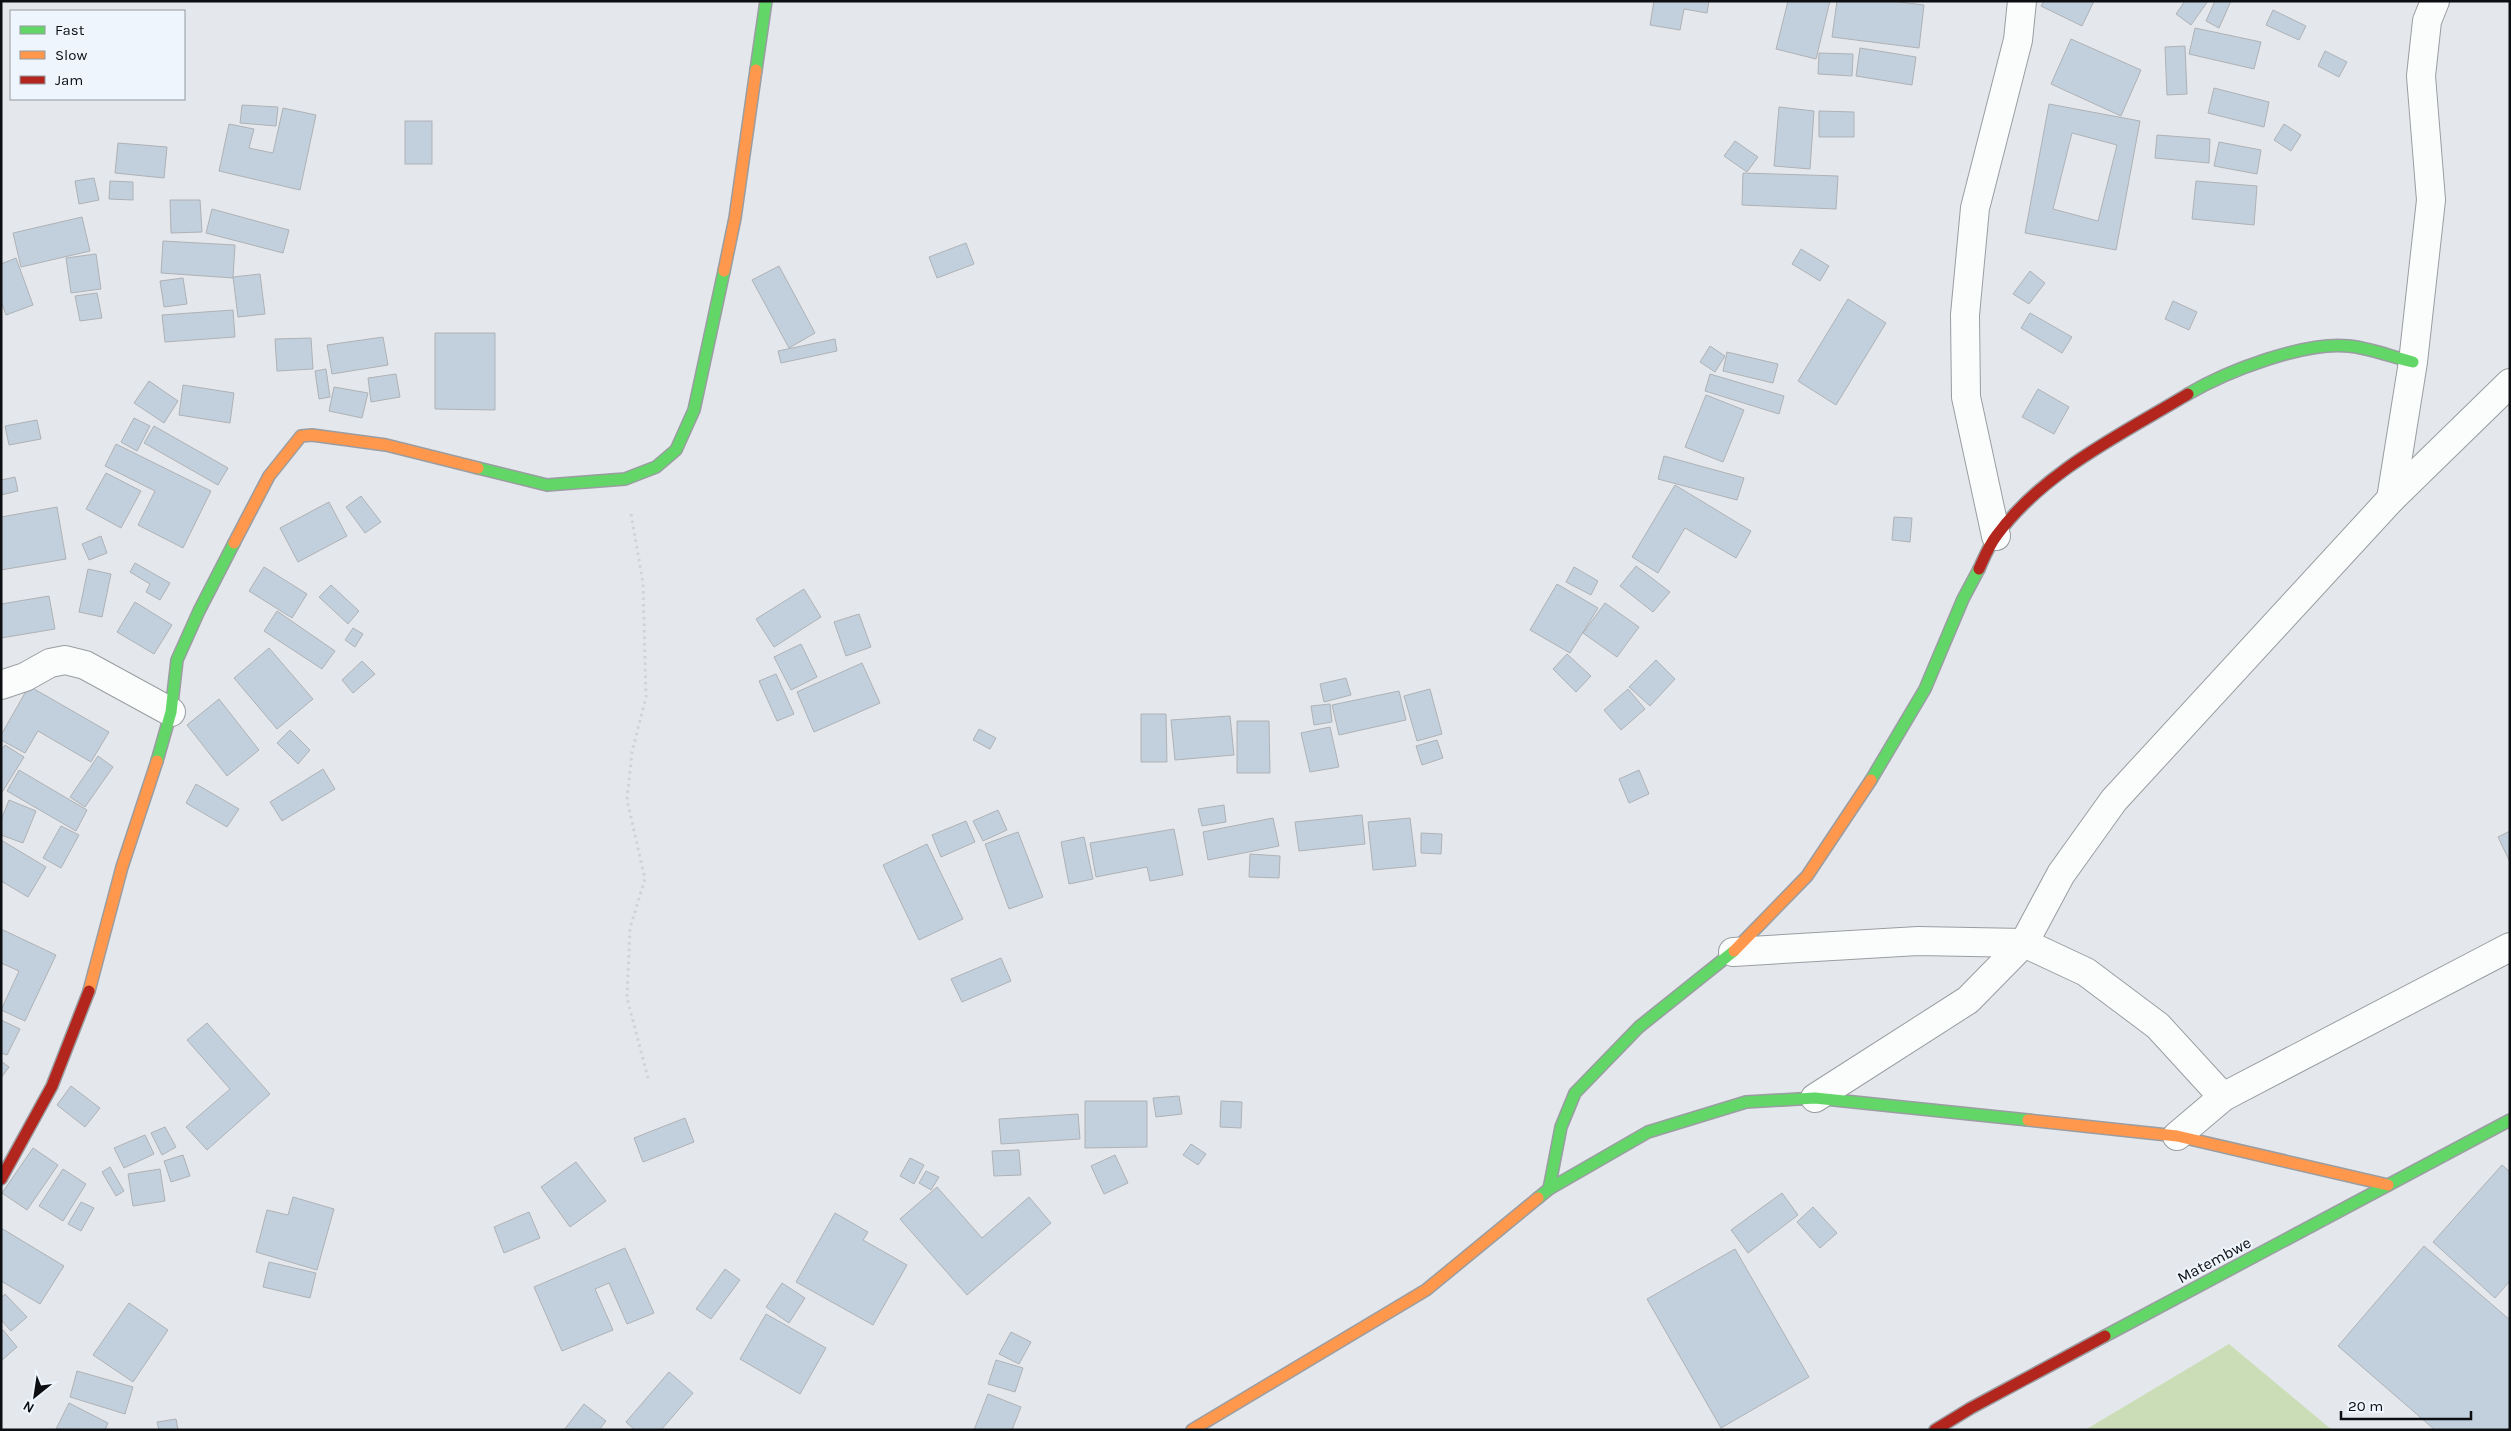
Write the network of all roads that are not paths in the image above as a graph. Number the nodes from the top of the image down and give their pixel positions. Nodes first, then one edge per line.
1 (766, 1) edge
2 (2022, 1) edge
3 (2435, 1) edge
4 (2413, 362) junction
5 (2510, 383) edge
6 (2391, 499) junction
7 (1996, 536) junction
8 (1, 685) edge
9 (171, 712) junction
10 (2024, 943) junction
11 (2510, 946) edge
12 (1733, 952) junction
13 (2223, 1097) junction
14 (1815, 1098) junction
15 (2510, 1120) edge
16 (2177, 1136) junction
17 (1, 1179) edge
18 (2388, 1186) junction
19 (1549, 1190) junction
20 (1192, 1430) edge
21 (1935, 1430) edge

1 - 9 street
2 - 7 street
3 - 4 street
4 - 6 street
4 - 7 street
5 - 6 street
6 - 10 street
7 - 12 street
8 - 9 street
9 - 17 street
10 - 12 street
10 - 13 street
10 - 14 street
11 - 13 street
12 - 19 street
13 - 16 street
14 - 16 street
14 - 19 street
15 - 18 street, Matembwe
16 - 18 street
18 - 21 street, Matembwe
19 - 20 street

